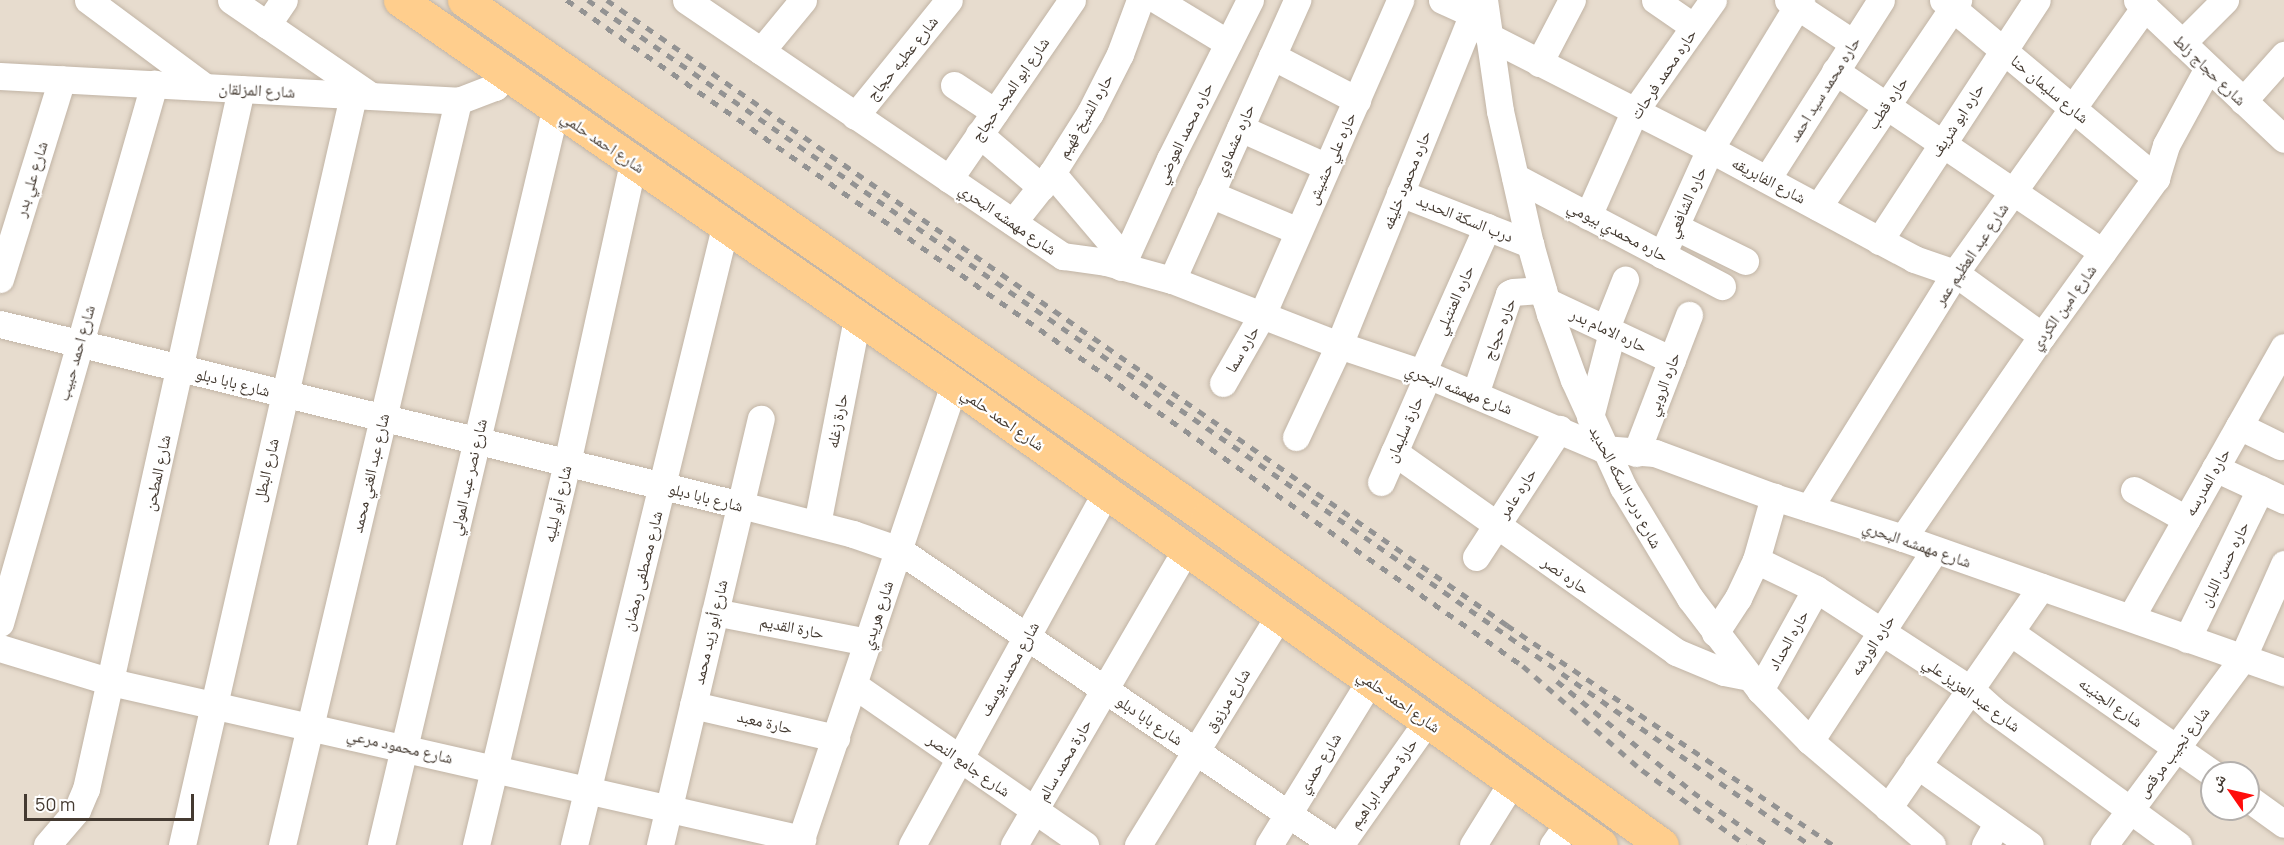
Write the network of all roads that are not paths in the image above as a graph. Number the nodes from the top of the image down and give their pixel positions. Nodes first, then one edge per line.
1 (88, 0) edge
2 (231, 0) edge
3 (284, 0) edge
4 (400, 0) edge
5 (464, 0) edge
6 (686, 0) edge
7 (803, 0) edge
8 (949, 0) edge
9 (1072, 0) edge
10 (1140, 0) edge
11 (1157, 0) edge
12 (1250, 0) edge
13 (1297, 0) edge
14 (1400, 0) edge
15 (1443, 0) edge
16 (1572, 0) edge
17 (1655, 0) edge
18 (1713, 0) edge
19 (1881, 0) edge
20 (2037, 0) edge
21 (2225, 0) edge
22 (1795, 2) edge
23 (1951, 3) edge
24 (2141, 4) edge
25 (718, 8) edge
26 (1186, 8) edge
27 (1483, 18) edge
28 (267, 25) junction
29 (1694, 27) junction
30 (1232, 34) junction
31 (1853, 43) junction
32 (2182, 43) junction
33 (2003, 50) junction
34 (760, 51) junction
35 (1274, 51) junction
36 (2284, 55) edge
37 (1539, 63) junction
38 (2208, 68) junction
39 (1835, 71) junction
40 (506, 75) junction
41 (0, 76) edge
42 (62, 79) junction
43 (154, 84) junction
44 (954, 85) dead end
45 (205, 87) junction
46 (241, 89) junction
47 (363, 96) junction
48 (1357, 100) junction
49 (2242, 100) junction
50 (458, 101) junction
51 (1885, 105) junction
52 (2073, 108) junction
53 (555, 110) junction
54 (995, 112) junction
55 (1634, 112) junction
56 (855, 116) junction
57 (1240, 128) junction
58 (979, 134) junction
59 (2283, 137) edge
60 (1941, 143) junction
61 (1710, 149) junction
62 (633, 162) junction
63 (1327, 167) junction
64 (1515, 177) junction
65 (2156, 178) junction
66 (949, 179) junction
67 (1767, 179) junction
68 (1046, 180) junction
69 (2013, 192) junction
70 (1401, 193) junction
71 (1210, 194) junction
72 (1818, 207) junction
73 (1588, 216) junction
74 (1013, 222) junction
75 (1487, 227) junction
76 (1676, 227) junction
77 (725, 228) junction
78 (1298, 231) junction
79 (1879, 241) junction
80 (1530, 244) junction
81 (2102, 252) junction
82 (1662, 255) junction
83 (1745, 261) dead end
84 (1123, 263) junction
85 (1955, 273) junction
86 (0, 279) edge
87 (1172, 280) junction
88 (1625, 280) dead end
89 (1722, 286) dead end
90 (1544, 296) junction
91 (1262, 315) junction
92 (1689, 315) dead end
93 (857, 318) junction
94 (0, 324) edge
95 (1609, 330) junction
96 (2042, 336) junction
97 (79, 344) junction
98 (1339, 345) junction
99 (2281, 359) edge
100 (1672, 360) junction
101 (180, 369) junction
102 (1425, 374) junction
103 (1223, 383) dead end
104 (954, 384) junction
105 (283, 394) junction
106 (1475, 394) junction
107 (1590, 417) junction
108 (383, 418) junction
109 (761, 419) dead end
110 (2239, 426) junction
111 (1559, 429) junction
112 (1296, 437) dead end
113 (477, 441) junction
114 (2280, 446) dead end
115 (1603, 449) junction
116 (1394, 452) junction
117 (1636, 453) junction
118 (567, 463) junction
119 (2215, 468) junction
120 (1381, 482) dead end
121 (663, 486) junction
122 (2134, 490) dead end
123 (1106, 492) junction
124 (2272, 494) edge
125 (1774, 497) junction
126 (741, 505) junction
127 (1809, 508) junction
128 (2186, 519) junction
129 (817, 524) junction
130 (1496, 526) junction
131 (1903, 538) junction
132 (1186, 549) junction
133 (899, 550) junction
134 (1935, 550) junction
135 (1476, 557) dead end
136 (1756, 560) junction
137 (2284, 564) edge
138 (2041, 587) junction
139 (1816, 589) junction
140 (715, 612) junction
141 (1279, 616) junction
142 (2131, 617) junction
143 (0, 623) edge
144 (1882, 631) junction
145 (2010, 632) junction
146 (1715, 633) junction
147 (1026, 637) junction
148 (2187, 639) junction
149 (868, 642) junction
150 (0, 648) edge
151 (2242, 658) junction
152 (2284, 672) edge
153 (1370, 681) junction
154 (111, 682) junction
155 (1755, 684) junction
156 (854, 686) junction
157 (1970, 689) junction
158 (1105, 690) junction
159 (212, 704) junction
160 (693, 705) junction
161 (1426, 721) junction
162 (310, 726) junction
163 (836, 738) junction
164 (1810, 741) junction
165 (405, 747) junction
166 (2175, 748) junction
167 (1195, 751) junction
168 (960, 758) junction
169 (1917, 765) junction
170 (2200, 765) edge
171 (495, 768) junction
172 (1512, 782) junction
173 (588, 788) junction
174 (669, 807) junction
175 (2260, 807) edge
176 (1888, 808) junction
177 (2130, 809) junction
178 (1034, 810) junction
179 (1288, 814) junction
180 (2284, 824) edge
181 (1561, 834) edge
182 (1991, 834) edge
183 (800, 842) edge
184 (46, 845) edge
185 (182, 845) edge
186 (282, 845) edge
187 (381, 845) edge
188 (476, 845) edge
189 (574, 845) edge
190 (660, 845) edge
191 (912, 845) edge
192 (1014, 845) edge
193 (1085, 845) edge
194 (1138, 845) edge
195 (1269, 845) edge
196 (1334, 845) edge
197 (1340, 845) edge
198 (1473, 845) edge
199 (1601, 845) edge
200 (1662, 845) edge
201 (1932, 845) edge
202 (2030, 845) edge
203 (2104, 845) edge
204 (2178, 845) edge

1 - 45 street
2 - 28 street
3 - 28 street
4 - 40 main road, شارع احمد حلمي
5 - 200 main road, شارع احمد حلمي
6 - 25 street, شارع مهمشه البحري
7 - 34 street
8 - 56 street, شارع عطيه حجاج
9 - 54 street, شارع ابو المجد حجاج
10 - 68 street, حاره الشيخ فهيم
11 - 26 street
12 - 30 street, حاره محمد العوضي
13 - 35 street, حاره عشماوي
14 - 48 street, حاره علي حشيش
15 - 27 street, شارع الفابريقه
16 - 37 street
17 - 29 street
18 - 29 street, حاره محمد فرحات
19 - 31 street, حاره محمد سيد احمد
20 - 33 street, حاره ابو شريف
21 - 32 street
22 - 31 street
22 - 61 street, حاره الشافعي
23 - 33 street, شارع سليمان حنا
23 - 51 street, حاره قطب
24 - 32 street, شارع حجاج زلط
24 - 52 street, شارع عبد العظيم عمر
25 - 34 street, شارع مهمشه البحري
26 - 30 street
27 - 37 street, شارع الفابريقه
27 - 64 street, شارع درب السكه الحديد
27 - 70 street, حاره محمود خليفه
28 - 47 street
29 - 55 street, حاره محمد فرحات
30 - 35 street
30 - 84 street, حاره محمد العوضي
31 - 39 street, حاره محمد سيد احمد
32 - 38 street, شارع حجاج زلط
33 - 52 street, شارع سليمان حنا
33 - 60 street, حاره ابو شريف
34 - 56 street, شارع مهمشه البحري
35 - 48 street
35 - 57 street, حاره عشماوي
36 - 49 street
37 - 55 street, شارع الفابريقه
38 - 49 street, شارع حجاج زلط
38 - 65 street, شارع امين الكردي
39 - 51 street
39 - 67 street, حاره محمد سيد احمد
40 - 50 street, شارع المزلقان
40 - 53 main road, شارع احمد حلمي
41 - 42 street, شارع المزلقان
42 - 43 street, شارع المزلقان
42 - 86 street, شارع علي بدر
43 - 45 street, شارع المزلقان
43 - 97 street, شارع احمد حبيب
44 - 54 street
45 - 46 street, شارع المزلقان
46 - 47 street, شارع المزلقان
46 - 101 street, شارع المطحن
47 - 50 street, شارع المزلقان
47 - 105 street, شارع البطل
48 - 63 street, حاره علي حشيش
49 - 59 street, شارع حجاج زلط
50 - 108 street, شارع عبد الغني محمد
51 - 60 street
51 - 72 street, حاره قطب
52 - 65 street, شارع سليمان حنا
52 - 69 street, شارع عبد العظيم عمر
53 - 62 main road, شارع احمد حلمي
53 - 113 street, شارع نصر عبد المولي
54 - 58 street, شارع ابو المجد حجاج
55 - 61 street, شارع الفابريقه
55 - 73 street, حاره محمد فرحات
56 - 66 street, شارع مهمشه البحري
57 - 63 street
57 - 71 street, حاره عشماوي
58 - 66 street, شارع ابو المجد حجاج
58 - 68 street
60 - 69 street
60 - 79 street, حاره ابو شريف
61 - 67 street, شارع الفابريقه
61 - 76 street, حاره الشافعي
62 - 77 main road, شارع احمد حلمي
62 - 118 street, شارع أبو ليليه
63 - 78 street, حاره علي حشيش
64 - 73 street, حاره محمدي بيومي
64 - 80 street, شارع درب السكه الحديد
65 - 81 street, شارع امين الكردي
66 - 74 street, شارع مهمشه البحري
67 - 72 street, شارع الفابريقه
68 - 74 street, حاره الشيخ فهيم
68 - 84 street
69 - 81 street
69 - 85 street, شارع عبد العظيم عمر
70 - 75 street, درب السكة الحديد
70 - 98 street, حاره محمود خليفه
71 - 78 street
71 - 87 street, حاره عشماوي
72 - 79 street, شارع الفابريقه
73 - 82 street, حاره محمدي بيومي
74 - 84 street, شارع مهمشه البحري
75 - 80 street, درب السكة الحديد
75 - 102 street, حاره العنتبلي
76 - 82 street, حاره الشافعي
76 - 83 street
77 - 93 main road, شارع احمد حلمي
77 - 121 street, شارع مصطفى رمضان
78 - 91 street, حاره علي حشيش
79 - 85 street, شارع الفابريقه
80 - 90 street, شارع درب السكه الحديد
81 - 96 street, شارع امين الكردي
82 - 89 street, حاره محمدي بيومي
84 - 87 street, شارع مهمشه البحري
85 - 96 street, شارع الفابريقه
85 - 127 street, شارع عبد العظيم عمر
87 - 91 street, شارع مهمشه البحري
88 - 95 street
90 - 95 street, حاره الامام بدر
90 - 106 street, حاره حجاج
90 - 107 street, شارع درب السكه الحديد
91 - 98 street, شارع مهمشه البحري
91 - 103 street, حاره سما
92 - 100 street, حاره الروبي
93 - 104 main road, شارع احمد حلمي
93 - 129 street, حارة زغله
94 - 97 street, شارع بابا دبلو
95 - 100 street, حاره الامام بدر
95 - 107 street
96 - 131 street, شارع امين الكردي
97 - 101 street, شارع بابا دبلو
97 - 143 street, شارع احمد حبيب
98 - 102 street, شارع مهمشه البحري
98 - 112 street, حاره محمود خليفه
99 - 110 street, حاره المدرسه
100 - 117 street, حاره الروبي
101 - 105 street, شارع بابا دبلو
101 - 154 street, شارع المطحن
102 - 106 street, شارع مهمشه البحري
102 - 116 street, حارة سليمان
104 - 123 main road, شارع احمد حلمي
104 - 133 street, شارع هريدي
105 - 108 street, شارع بابا دبلو
105 - 159 street, شارع البطل
106 - 111 street, شارع مهمشه البحري
107 - 115 street, شارع درب السكه الحديد
108 - 113 street, شارع بابا دبلو
108 - 162 street, شارع عبد الغني محمد
109 - 126 street, شارع أبو زيد محمد
110 - 114 street
110 - 119 street, حاره المدرسه
111 - 115 street, شارع مهمشه البحري
111 - 130 street, حاره عامر
113 - 118 street, شارع بابا دبلو
113 - 165 street, شارع نصر عبد المولي
115 - 117 street, شارع مهمشه البحري
115 - 146 street, شارع درب السكه الحديد
116 - 120 street, حارة سليمان
116 - 130 street, حاره نصر
117 - 125 street, شارع مهمشه البحري
118 - 121 street, شارع بابا دبلو
118 - 171 street, شارع أبو ليليه
119 - 124 street
119 - 128 street, حاره المدرسه
121 - 126 street, شارع بابا دبلو
121 - 173 street, شارع مصطفى رمضان
122 - 128 street
123 - 132 main road, شارع احمد حلمي
123 - 147 street, شارع محمد يوسف
124 - 148 street, حاره حسن اللبان
125 - 127 street, شارع مهمشه البحري
125 - 136 street
126 - 129 street, شارع بابا دبلو
126 - 140 street, شارع أبو زيد محمد
127 - 131 street, شارع مهمشه البحري
128 - 142 street, حاره المدرسه
129 - 133 street, شارع بابا دبلو
130 - 135 street, حاره عامر
130 - 155 street, حاره نصر
131 - 134 street, شارع مهمشه البحري
132 - 141 main road, شارع احمد حلمي
132 - 158 street, حارة محمد سالم
133 - 147 street, شارع بابا دبلو
133 - 149 street, شارع هريدي
134 - 138 street, شارع مهمشه البحري
134 - 144 street, حاره الورشه
136 - 139 street, شارع عبد العزيز علي
136 - 146 street
137 - 151 street, شارع نجيب مرقص
138 - 142 street, شارع مهمشه البحري
138 - 145 street
139 - 144 street, شارع عبد العزيز علي
139 - 155 street, حاره الحداد
140 - 149 street, حارة القديم
140 - 160 street, شارع أبو زيد محمد
141 - 153 main road, شارع احمد حلمي
141 - 167 street, شارع مرزوق
142 - 148 street, شارع مهمشه البحري
144 - 157 street, شارع عبد العزيز علي
144 - 164 street, حاره الورشه
145 - 157 street
145 - 166 street, شارع الجنينه
146 - 155 street, شارع درب السكه الحديد
147 - 158 street, شارع بابا دبلو
147 - 168 street, شارع محمد يوسف
148 - 151 street, شارع مهمشه البحري
149 - 156 street, شارع هريدي
150 - 154 street, شارع محمود مرعي
151 - 152 street, شارع مهمشه البحري
151 - 166 street, شارع نجيب مرقص
153 - 161 main road, شارع احمد حلمي
153 - 179 street, شارع حمدي
154 - 159 street, شارع محمود مرعي
154 - 184 street, شارع المطحن
155 - 164 street, شارع درب السكه الحديد
156 - 163 street, شارع هريدي
156 - 168 street, شارع جامع النصر
157 - 169 street
157 - 177 street, شارع عبد العزيز علي
158 - 167 street, شارع بابا دبلو
158 - 178 street, حارة محمد سالم
159 - 162 street, شارع محمود مرعي
159 - 185 street, شارع البطل
160 - 163 street, حارة معبد
160 - 174 street, شارع أبو زيد محمد
161 - 172 main road, شارع احمد حلمي
161 - 197 street, حارة محمد ابراهيم
162 - 165 street, شارع محمود مرعي
162 - 186 street, شارع عبد الغني محمد
163 - 183 street, شارع هريدي
164 - 176 street, شارع درب السكه الحديد
165 - 171 street, شارع محمود مرعي
165 - 187 street, شارع نصر عبد المولي
166 - 170 street, شارع الجنينه
166 - 177 street, شارع نجيب مرقص
167 - 179 street, شارع بابا دبلو
167 - 194 street, شارع مرزوق
168 - 178 street, شارع جامع النصر
168 - 191 street, شارع محمد يوسف
169 - 176 street
169 - 182 street
171 - 173 street, شارع محمود مرعي
171 - 188 street, شارع أبو ليليه
172 - 181 main road, شارع احمد حلمي
172 - 198 street
173 - 174 street, شارع محمود مرعي
173 - 189 street, شارع مصطفى رمضان
174 - 183 street, شارع محمود مرعي
174 - 190 street, شارع أبو زيد محمد
175 - 180 street
176 - 201 street, شارع درب السكه الحديد
177 - 203 street, شارع نجيب مرقص
177 - 204 street, شارع عبد العزيز علي
178 - 192 street, حارة محمد سالم
178 - 193 street, شارع جامع النصر
179 - 195 street, شارع حمدي
179 - 196 street, شارع بابا دبلو
181 - 199 main road, شارع احمد حلمي
182 - 202 street

